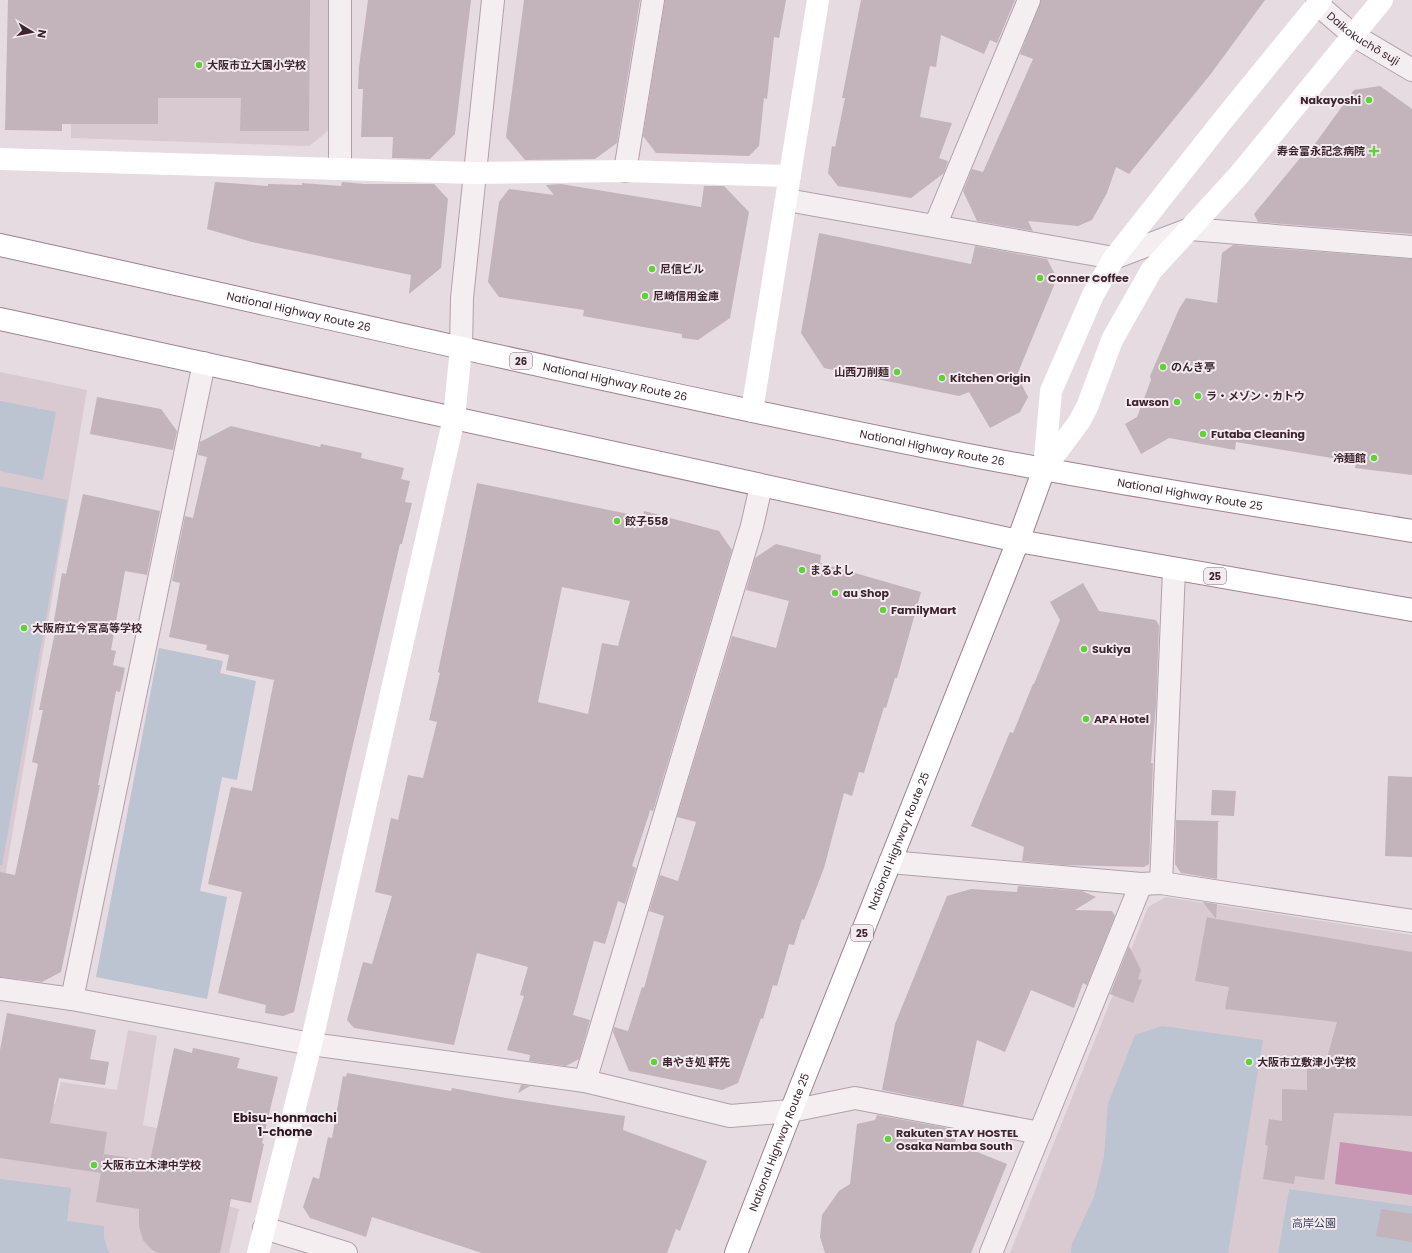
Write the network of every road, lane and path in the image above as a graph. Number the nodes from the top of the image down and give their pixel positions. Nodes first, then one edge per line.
1 (340, 0) edge
2 (493, 0) edge
3 (653, 0) edge
4 (818, 0) edge
5 (1030, 0) edge
6 (1382, 0) edge
7 (1319, 2) edge
8 (1353, 35) junction
9 (1412, 70) edge
10 (0, 159) edge
11 (340, 168) junction
12 (625, 171) junction
13 (475, 173) junction
14 (790, 176) junction
15 (786, 200) junction
16 (935, 226) junction
17 (1190, 229) junction
18 (0, 245) edge
19 (1412, 247) edge
20 (1114, 258) junction
21 (0, 319) edge
22 (461, 348) junction
23 (204, 363) junction
24 (752, 411) junction
25 (454, 418) junction
26 (1044, 469) junction
27 (761, 486) junction
28 (1412, 531) edge
29 (1018, 541) junction
30 (1174, 570) junction
31 (1412, 610) edge
32 (890, 862) junction
33 (1151, 884) junction
34 (1412, 922) edge
35 (0, 989) edge
36 (72, 999) junction
37 (312, 1044) junction
38 (585, 1081) junction
39 (791, 1111) junction
40 (1040, 1133) junction
41 (264, 1228) junction
42 (258, 1253) edge
43 (346, 1253) edge
44 (736, 1253) edge
45 (991, 1253) edge

1 - 11 street
2 - 13 street
3 - 12 street
4 - 14 main road
5 - 16 street
6 - 8 main road
7 - 8 street, Daikokuchō suji
7 - 20 main road
8 - 9 street, Daikokuchō suji
8 - 17 main road
10 - 11 main road
11 - 13 main road
12 - 13 main road
12 - 14 main road
13 - 22 street
14 - 15 main road
15 - 16 street
15 - 24 main road
16 - 20 street
17 - 19 street
17 - 20 street
17 - 26 main road
18 - 22 main road, National Highway Route 26 / 26
20 - 26 main road
21 - 23 main road
22 - 24 main road, National Highway Route 26 / 26
22 - 25 main road
23 - 25 main road
23 - 36 street
24 - 26 main road, National Highway Route 26 / 26
25 - 27 main road
25 - 37 main road
26 - 28 main road, National Highway Route 25
26 - 29 main road, National Highway Route 25 / 25
27 - 29 main road
27 - 38 street
29 - 30 main road, 25
29 - 32 main road, National Highway Route 25 / 25
30 - 31 main road, 25
30 - 33 street
32 - 33 street
32 - 39 main road, National Highway Route 25 / 25
33 - 34 street
33 - 40 street
35 - 36 street
36 - 37 street
37 - 38 street
37 - 41 main road
38 - 39 street
39 - 40 street
39 - 44 main road, National Highway Route 25 / 25
40 - 45 street
41 - 42 main road
41 - 43 street

